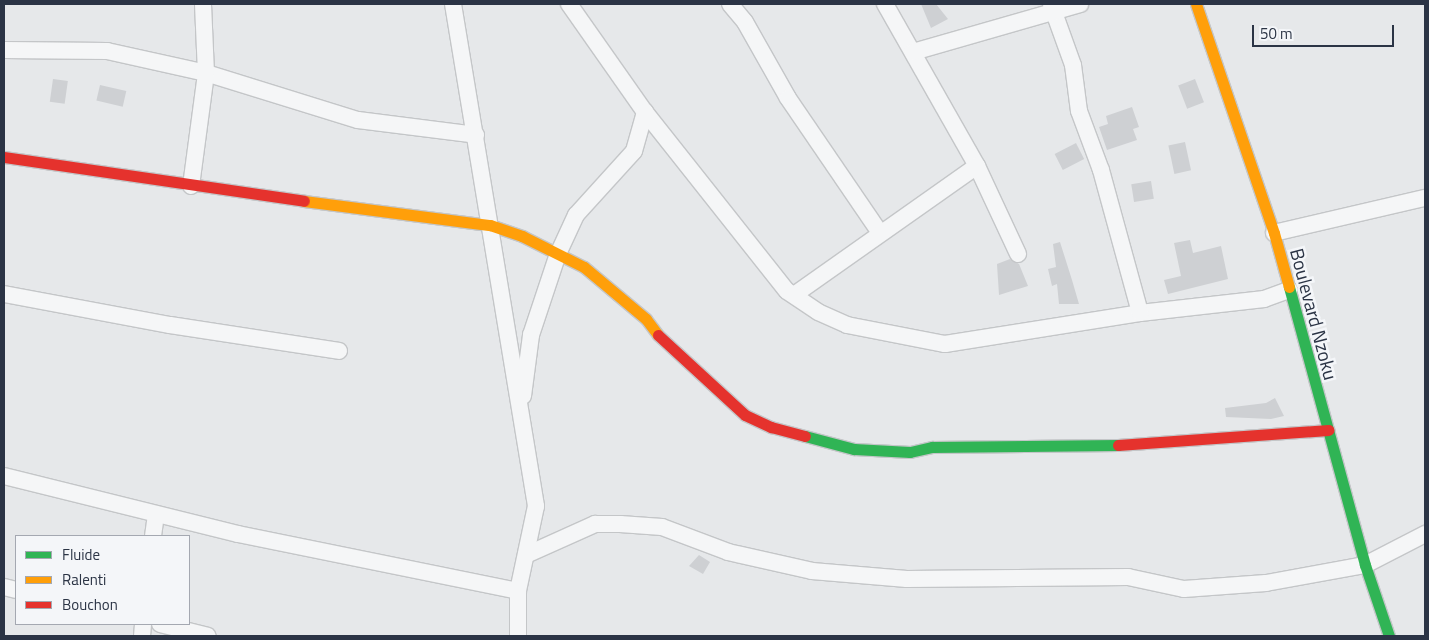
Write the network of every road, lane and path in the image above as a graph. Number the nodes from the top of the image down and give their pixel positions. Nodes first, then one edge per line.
1 (203, 4) edge
2 (453, 4) edge
3 (569, 4) edge
4 (730, 4) edge
5 (885, 4) edge
6 (1080, 4) edge
7 (1196, 4) edge
8 (1053, 8) edge
9 (4, 50) edge
10 (912, 52) junction
11 (206, 73) junction
12 (645, 112) junction
13 (476, 135) junction
14 (4, 157) edge
15 (977, 166) junction
16 (191, 186) junction
17 (1425, 198) edge
18 (490, 225) junction
19 (880, 233) junction
20 (1274, 233) junction
21 (558, 254) junction
22 (1018, 254) dead end
23 (1290, 290) junction
24 (4, 294) edge
25 (794, 295) junction
26 (1140, 313) junction
27 (339, 351) dead end
28 (521, 413) junction
29 (1328, 430) junction
30 (4, 476) edge
31 (156, 514) junction
32 (1425, 534) edge
33 (153, 535) edge
34 (526, 555) junction
35 (1365, 565) junction
36 (518, 591) junction
37 (164, 625) edge
38 (208, 636) edge
39 (518, 636) edge
40 (1389, 636) edge

1 - 11 street
2 - 13 street
3 - 12 street
4 - 19 street
5 - 10 street
6 - 8 street
7 - 20 street, Boulevard Nzoku
8 - 10 street
8 - 26 street
9 - 11 street
10 - 15 street
11 - 13 street
11 - 16 street
12 - 21 street
12 - 25 street
13 - 18 street
14 - 16 street
15 - 19 street
15 - 22 street
16 - 18 street
17 - 20 street
18 - 21 street
18 - 28 street
19 - 25 street
20 - 23 street, Boulevard Nzoku
21 - 28 street
21 - 29 street
23 - 26 street
23 - 29 street, Boulevard Nzoku
24 - 27 street
25 - 26 street
28 - 34 street
29 - 35 street, Boulevard Nzoku
30 - 31 street
31 - 33 street
31 - 36 street
32 - 35 street
34 - 35 street
34 - 36 street
35 - 40 street, Boulevard Nzoku
36 - 39 street
37 - 38 street

